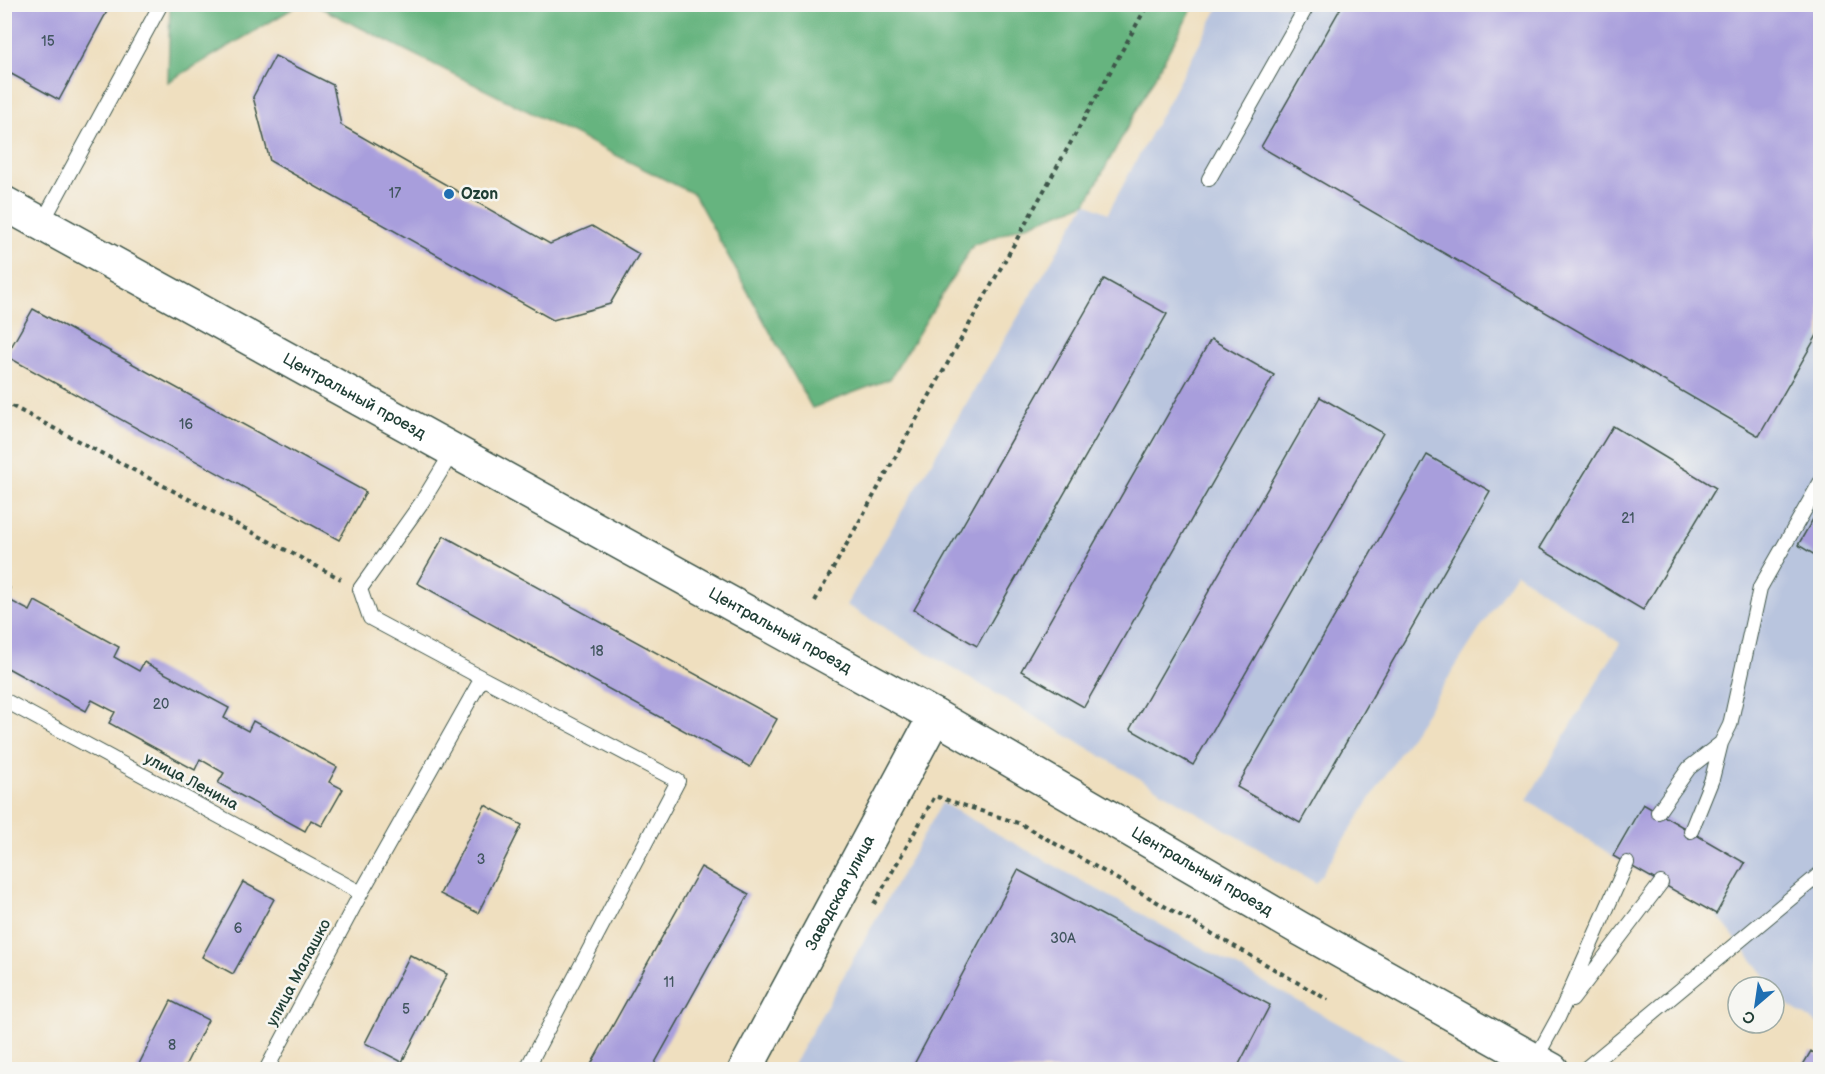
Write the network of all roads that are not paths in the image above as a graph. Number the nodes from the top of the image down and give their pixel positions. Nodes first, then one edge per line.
1 (161, 4) edge
2 (1308, 4) edge
3 (1209, 179) dead end
4 (4, 203) edge
5 (42, 223) junction
6 (453, 451) junction
7 (1821, 483) edge
8 (482, 678) junction
9 (4, 700) edge
10 (935, 716) junction
11 (1721, 743) junction
12 (1658, 812) dead end
13 (1690, 831) dead end
14 (1627, 863) dead end
15 (1821, 874) edge
16 (1661, 883) dead end
17 (361, 892) junction
18 (1558, 1018) junction
19 (1543, 1064) edge
20 (266, 1070) edge
21 (526, 1070) edge
22 (745, 1070) edge
23 (1584, 1070) edge

1 - 5 lane
2 - 3 lane
4 - 5 main road, Центральный проезд
5 - 6 main road, Центральный проезд
6 - 8 lane
6 - 10 main road, Центральный проезд
7 - 11 lane
8 - 17 lane, улица Малашко
8 - 21 lane
9 - 17 lane, улица Ленина
10 - 19 main road, Центральный проезд
10 - 22 main road, Заводская улица
11 - 12 lane
11 - 13 lane
14 - 18 lane
15 - 23 lane
16 - 18 lane
17 - 20 lane, улица Малашко
18 - 19 lane

